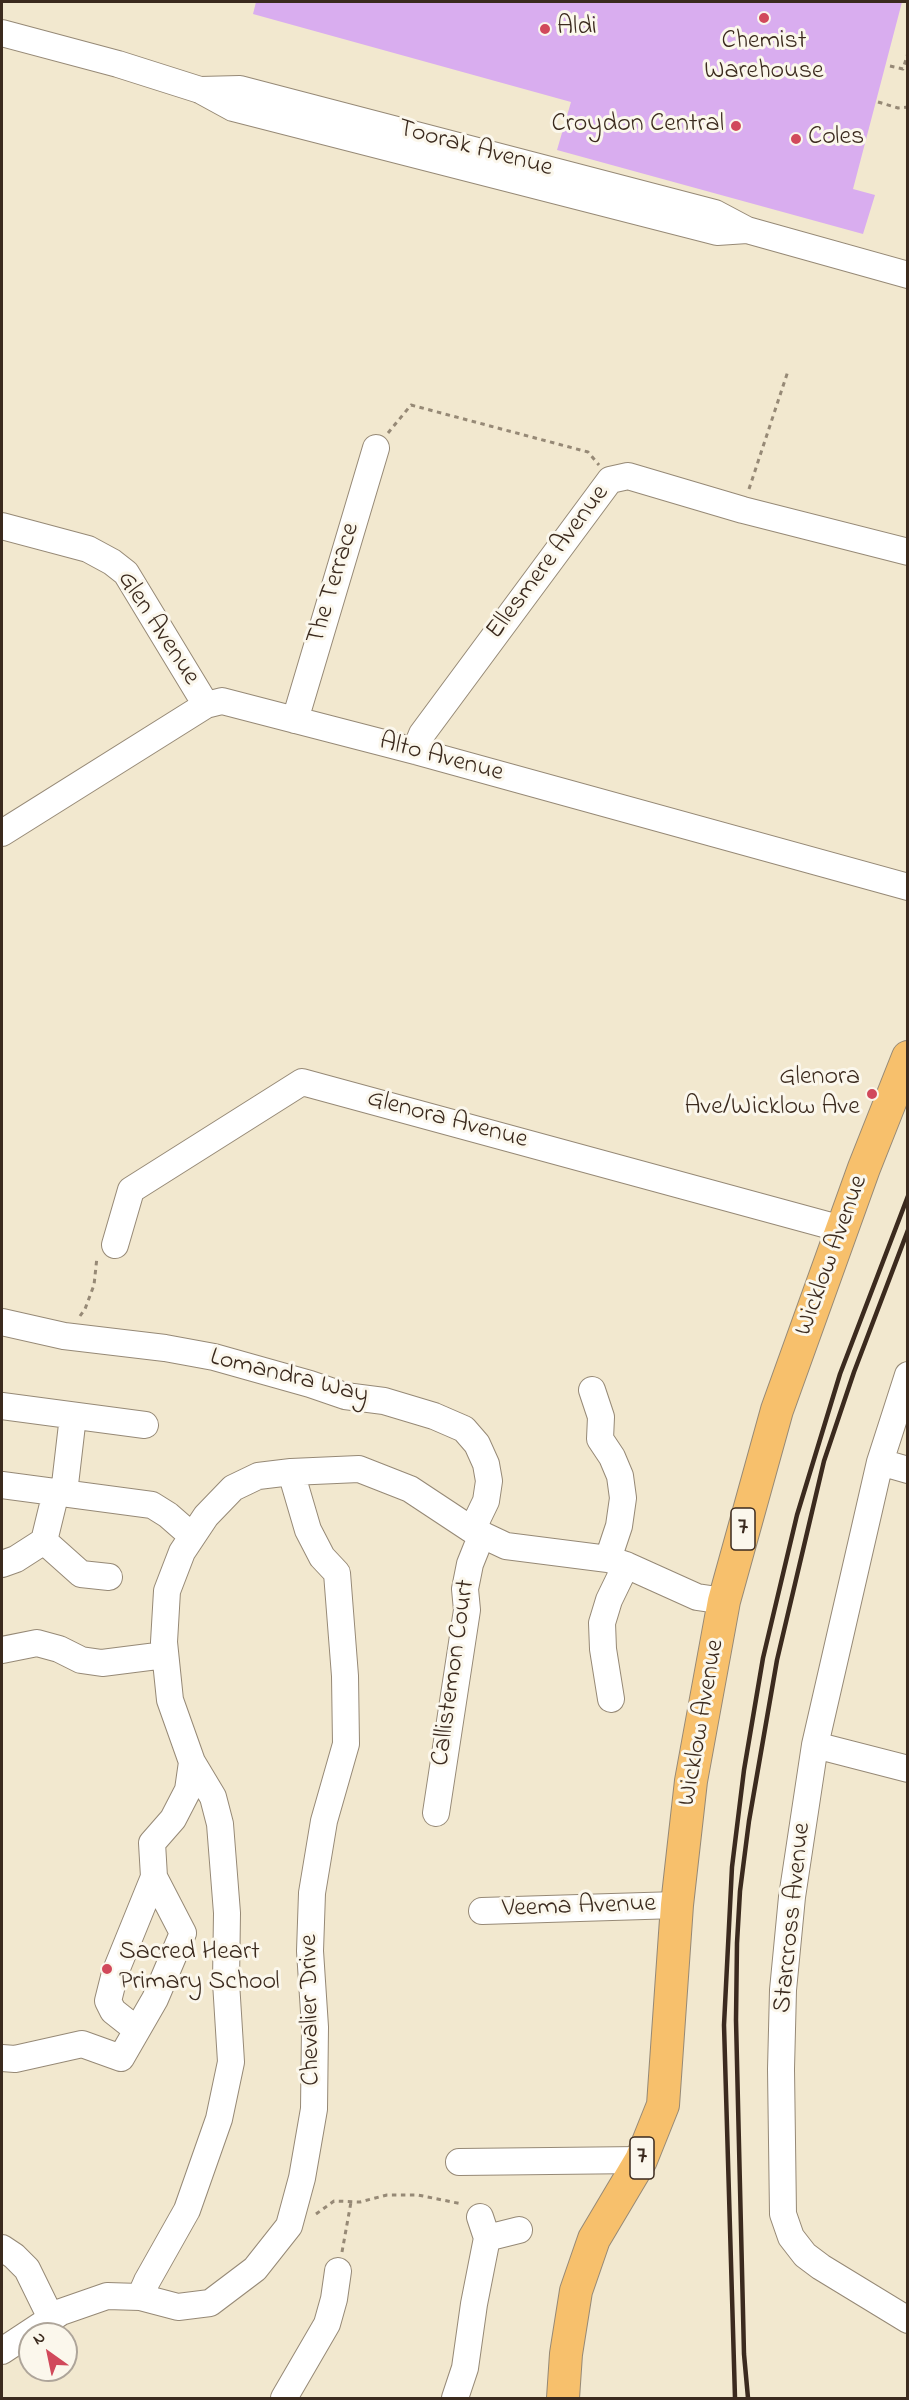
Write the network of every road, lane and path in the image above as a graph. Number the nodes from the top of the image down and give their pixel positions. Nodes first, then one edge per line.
1 (2, 33) edge
2 (908, 52) edge
3 (890, 66) dead end
4 (878, 102) dead end
5 (908, 107) edge
6 (908, 275) edge
7 (788, 371) dead end
8 (376, 448) joint
9 (610, 480) junction
10 (742, 510) junction
11 (2, 526) edge
12 (908, 552) edge
13 (206, 705) junction
14 (295, 720) junction
15 (415, 751) junction
16 (2, 833) edge
17 (908, 887) edge
18 (908, 1057) edge
19 (842, 1229) junction
20 (115, 1245) joint
21 (2, 1322) edge
22 (64, 1336) junction
23 (908, 1375) edge
24 (592, 1390) dead end
25 (2, 1406) edge
26 (73, 1416) junction
27 (145, 1425) dead end
28 (880, 1462) junction
29 (908, 1470) edge
30 (291, 1472) junction
31 (2, 1485) edge
32 (60, 1492) junction
33 (477, 1532) junction
34 (192, 1536) junction
35 (44, 1541) junction
36 (617, 1562) junction
37 (2, 1564) edge
38 (109, 1577) dead end
39 (724, 1600) junction
40 (2, 1650) edge
41 (165, 1655) junction
42 (611, 1699) dead end
43 (815, 1745) junction
44 (192, 1762) junction
45 (908, 1770) edge
46 (436, 1813) dead end
47 (154, 1877) junction
48 (677, 1905) junction
49 (482, 1911) dead end
50 (137, 2031) junction
51 (2, 2058) edge
52 (641, 2160) junction
53 (459, 2162) dead end
54 (484, 2227) junction
55 (519, 2230) dead end
56 (2, 2248) edge
57 (338, 2271) joint
58 (140, 2297) junction
59 (51, 2318) junction
60 (908, 2320) edge
61 (2, 2351) edge
62 (284, 2398) edge
63 (455, 2398) edge
64 (563, 2398) edge

1 - 6 street, Toorak Avenue
2 - 3 path
4 - 5 path
7 - 10 path
8 - 9 path
8 - 14 street, The Terrace
9 - 10 street, Ellesmere Avenue
9 - 15 street, Ellesmere Avenue
10 - 12 street, Ellesmere Avenue
11 - 13 street, Glen Avenue
13 - 14 street, Alto Avenue
13 - 16 street
14 - 15 street, Alto Avenue
15 - 17 street, Alto Avenue
18 - 19 main road, Wicklow Avenue / 7
19 - 20 street, Glenora Avenue
19 - 39 main road, Wicklow Avenue / 7
20 - 22 path
21 - 22 street, Lomandra Way
22 - 33 street, Lomandra Way
23 - 28 street, Starcross Avenue
24 - 36 street
25 - 26 street
26 - 27 street
26 - 32 street
28 - 29 street
28 - 43 street, Starcross Avenue
30 - 33 street
30 - 34 street
30 - 58 street, Chevalier Drive
31 - 32 street
32 - 34 street
32 - 35 street
33 - 36 street
33 - 46 street, Callistemon Court
34 - 41 street
35 - 37 street
35 - 38 street
36 - 39 street
36 - 42 street
39 - 48 main road, Wicklow Avenue / 7
40 - 41 street
41 - 44 street
43 - 45 street
43 - 60 street, Starcross Avenue
44 - 47 street
44 - 58 street
47 - 50 street
47 - 50 street
48 - 49 street, Veema Avenue
48 - 52 main road, Wicklow Avenue / 7
50 - 51 street
52 - 53 street
52 - 64 main road, Wicklow Avenue / 7
54 - 55 street
54 - 57 path
54 - 63 street
56 - 59 street
57 - 62 street
58 - 59 street, Chevalier Drive
59 - 61 street, Chevalier Drive

